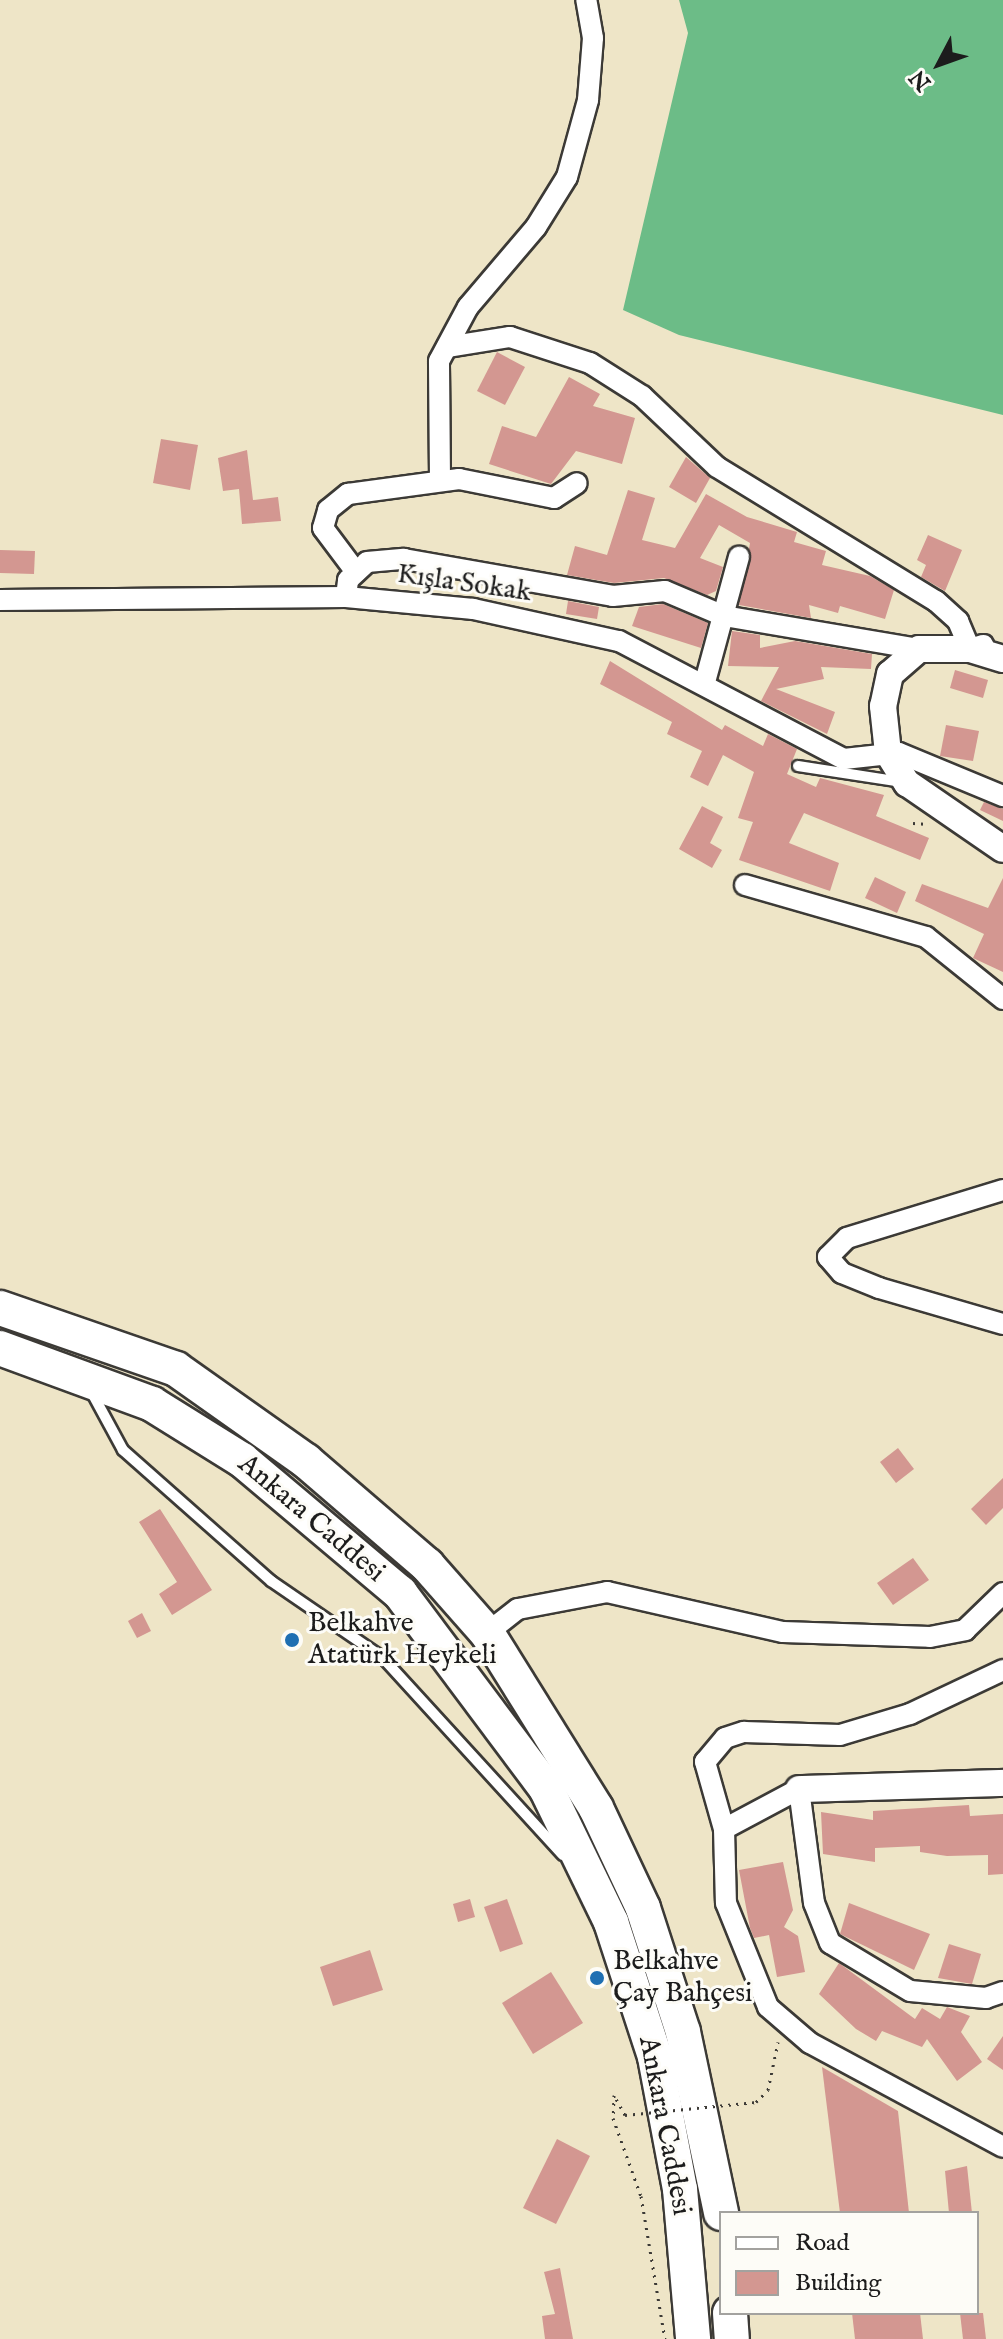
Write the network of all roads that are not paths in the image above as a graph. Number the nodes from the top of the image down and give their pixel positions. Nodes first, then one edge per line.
1 (586, 0) edge
2 (447, 347) junction
3 (440, 479) junction
4 (577, 483) dead end
5 (739, 557) dead end
6 (356, 572) junction
7 (346, 597) junction
8 (0, 600) edge
9 (724, 616) junction
10 (1003, 647) edge
11 (919, 649) junction
12 (970, 649) junction
13 (1003, 659) edge
14 (705, 682) junction
15 (888, 753) junction
16 (798, 766) dead end
17 (907, 783) junction
18 (1003, 796) edge
19 (1003, 849) edge
20 (745, 885) dead end
21 (1003, 999) edge
22 (1003, 1190) edge
23 (0, 1308) edge
24 (1003, 1324) edge
25 (0, 1348) edge
26 (85, 1379) junction
27 (1003, 1593) edge
28 (487, 1633) junction
29 (999, 1676) edge
30 (1003, 1783) edge
31 (799, 1789) junction
32 (724, 1829) junction
33 (599, 1897) junction
34 (1003, 1992) edge
35 (1003, 2147) edge
36 (721, 2211) edge
37 (730, 2315) edge
38 (683, 2335) edge
39 (732, 2339) edge

1 - 2 street
2 - 3 street
2 - 12 street
3 - 4 street
3 - 6 street
5 - 9 street
6 - 7 street
6 - 9 street
7 - 8 street, Kışla Sokak
7 - 14 street, Kışla Sokak
9 - 11 street
9 - 14 street
10 - 12 street
11 - 12 street
11 - 15 street
12 - 13 street
14 - 15 street, Kışla Sokak
15 - 17 street
15 - 18 street, Kışla Sokak
16 - 17 lane
17 - 19 street
20 - 21 street
22 - 24 street
23 - 28 highway, Ankara Caddesi
25 - 26 highway, Ankara Caddesi
26 - 33 lane
26 - 33 highway, Ankara Caddesi
27 - 28 street
28 - 36 highway, Ankara Caddesi
29 - 32 street
30 - 31 street
31 - 32 street
31 - 34 street
32 - 35 street
33 - 38 highway, Ankara Caddesi
37 - 39 highway

